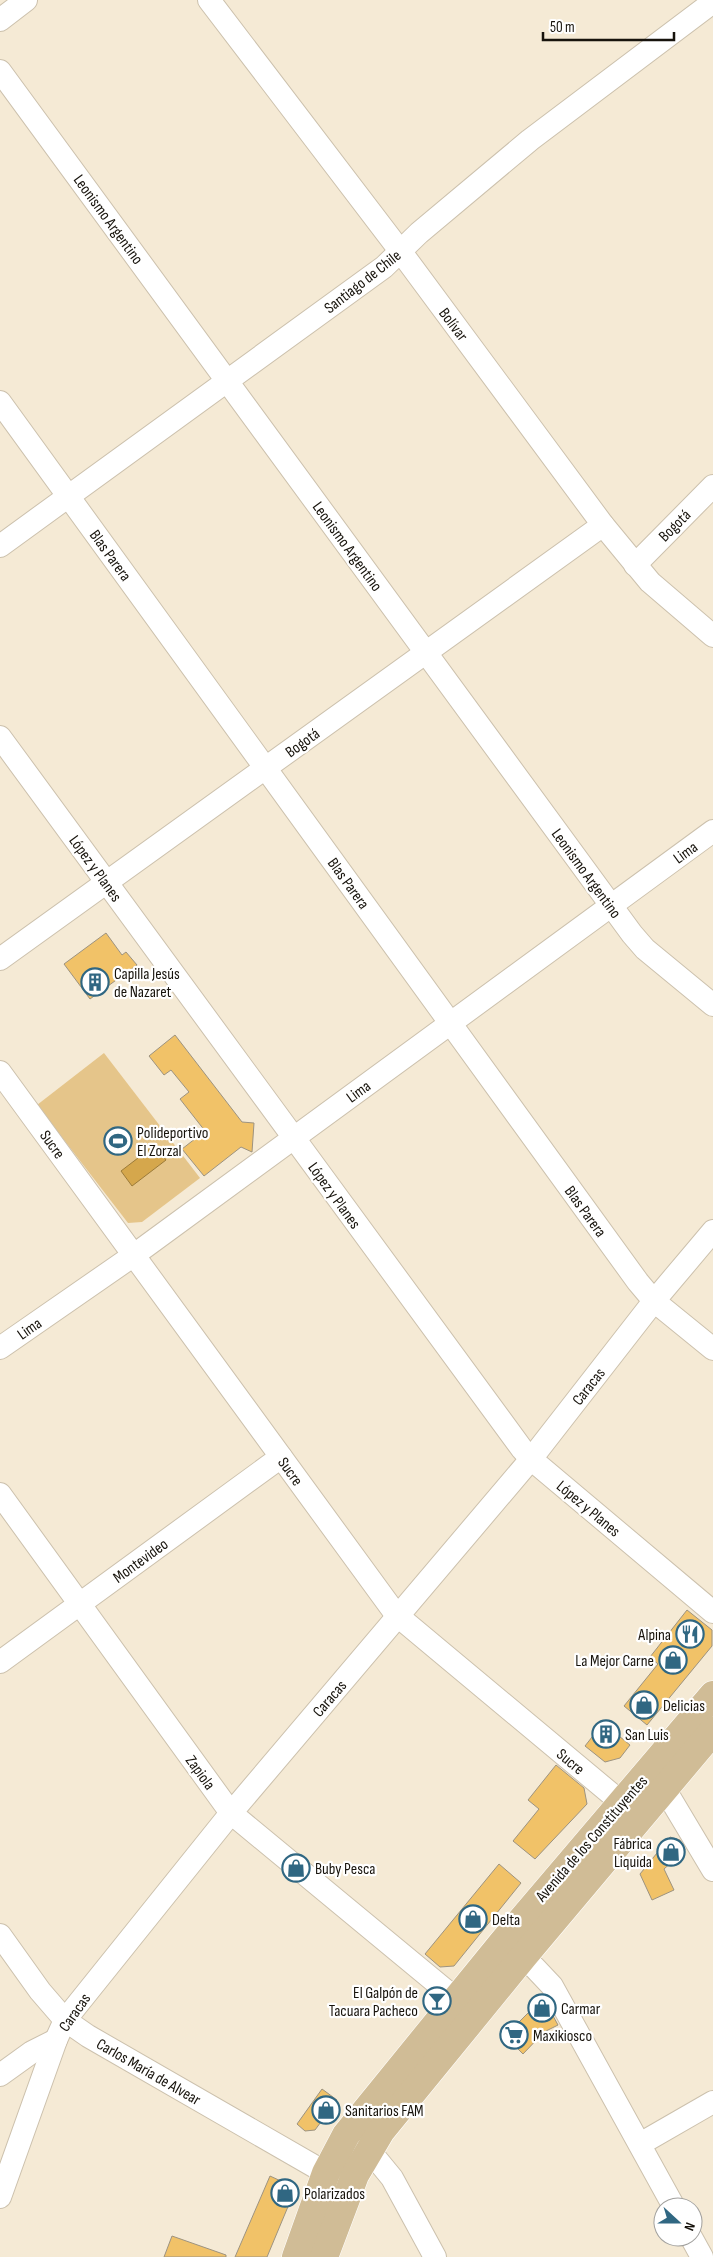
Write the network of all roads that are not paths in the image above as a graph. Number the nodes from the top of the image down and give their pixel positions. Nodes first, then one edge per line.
1 (26, 0) edge
2 (209, 0) edge
3 (713, 2) edge
4 (0, 20) edge
5 (0, 70) edge
6 (400, 252) junction
7 (227, 381) junction
8 (0, 402) edge
9 (713, 486) edge
10 (68, 496) junction
11 (603, 525) junction
12 (0, 546) edge
13 (635, 565) junction
14 (713, 636) edge
15 (426, 653) junction
16 (0, 737) edge
17 (266, 768) junction
18 (713, 831) edge
19 (106, 882) junction
20 (611, 906) junction
21 (0, 959) edge
22 (713, 1005) edge
23 (451, 1023) junction
24 (0, 1072) edge
25 (293, 1138) junction
26 (713, 1230) edge
27 (134, 1255) junction
28 (654, 1301) junction
29 (0, 1348) edge
30 (713, 1349) edge
31 (281, 1457) junction
32 (531, 1459) junction
33 (0, 1494) edge
34 (80, 1604) junction
35 (713, 1612) edge
36 (399, 1617) junction
37 (0, 1662) edge
38 (713, 1695) edge
39 (713, 1731) edge
40 (656, 1780) junction
41 (630, 1810) junction
42 (231, 1813) junction
43 (713, 1870) edge
44 (0, 1935) edge
45 (513, 1949) junction
46 (456, 1999) junction
47 (61, 2030) junction
48 (0, 2075) edge
49 (713, 2102) edge
50 (640, 2144) junction
51 (369, 2150) junction
52 (326, 2173) junction
53 (0, 2197) edge
54 (669, 2197) edge
55 (296, 2257) edge
56 (324, 2257) edge
57 (436, 2257) edge

1 - 4 street
2 - 6 street, Bolívar
3 - 6 street, Santiago de Chile
5 - 7 street, Leonismo Argentino
6 - 7 street, Santiago de Chile
6 - 11 street, Bolívar
7 - 10 street, Santiago de Chile
7 - 15 street, Leonismo Argentino
8 - 10 street, Blas Parera
9 - 13 street, Bogotá
10 - 12 street, Santiago de Chile
10 - 17 street, Blas Parera
11 - 13 street, Bolívar
11 - 15 street, Bogotá
13 - 14 street, Bolívar
15 - 17 street, Bogotá
15 - 20 street, Leonismo Argentino
16 - 19 street, López y Planes
17 - 19 street, Bogotá
17 - 23 street, Blas Parera
18 - 20 street, Lima
19 - 21 street, Bogotá
19 - 25 street, López y Planes
20 - 22 street, Leonismo Argentino
20 - 23 street, Lima
23 - 25 street, Lima
23 - 28 street, Blas Parera
24 - 27 street, Sucre
25 - 27 street, Lima
25 - 32 street, López y Planes
26 - 28 street, Caracas
27 - 29 street, Lima
27 - 31 street, Sucre
28 - 30 street, Blas Parera
28 - 32 street, Caracas
31 - 34 street, Montevideo
31 - 36 street, Sucre
32 - 35 street, López y Planes
32 - 36 street, Caracas
33 - 34 street, Zapiola
34 - 37 street, Montevideo
34 - 42 street, Zapiola
36 - 41 street, Sucre
36 - 42 street, Caracas
38 - 40 main road, Avenida de los Constituyentes
39 - 40 main road, Avenida de los Constituyentes
40 - 41 main road, Avenida de los Constituyentes
40 - 43 street
41 - 45 main road, Avenida de los Constituyentes
42 - 46 street, Zapiola
42 - 47 street, Caracas
44 - 47 street, Carlos María de Alvear
45 - 46 main road, Avenida de los Constituyentes
45 - 50 street
45 - 51 main road, Avenida de los Constituyentes
46 - 52 main road, Avenida de los Constituyentes
47 - 48 street
47 - 52 street, Carlos María de Alvear
47 - 53 street, Caracas
49 - 50 street
50 - 54 street
51 - 56 main road, Avenida de los Constituyentes
51 - 57 street
52 - 55 main road, Avenida de los Constituyentes

